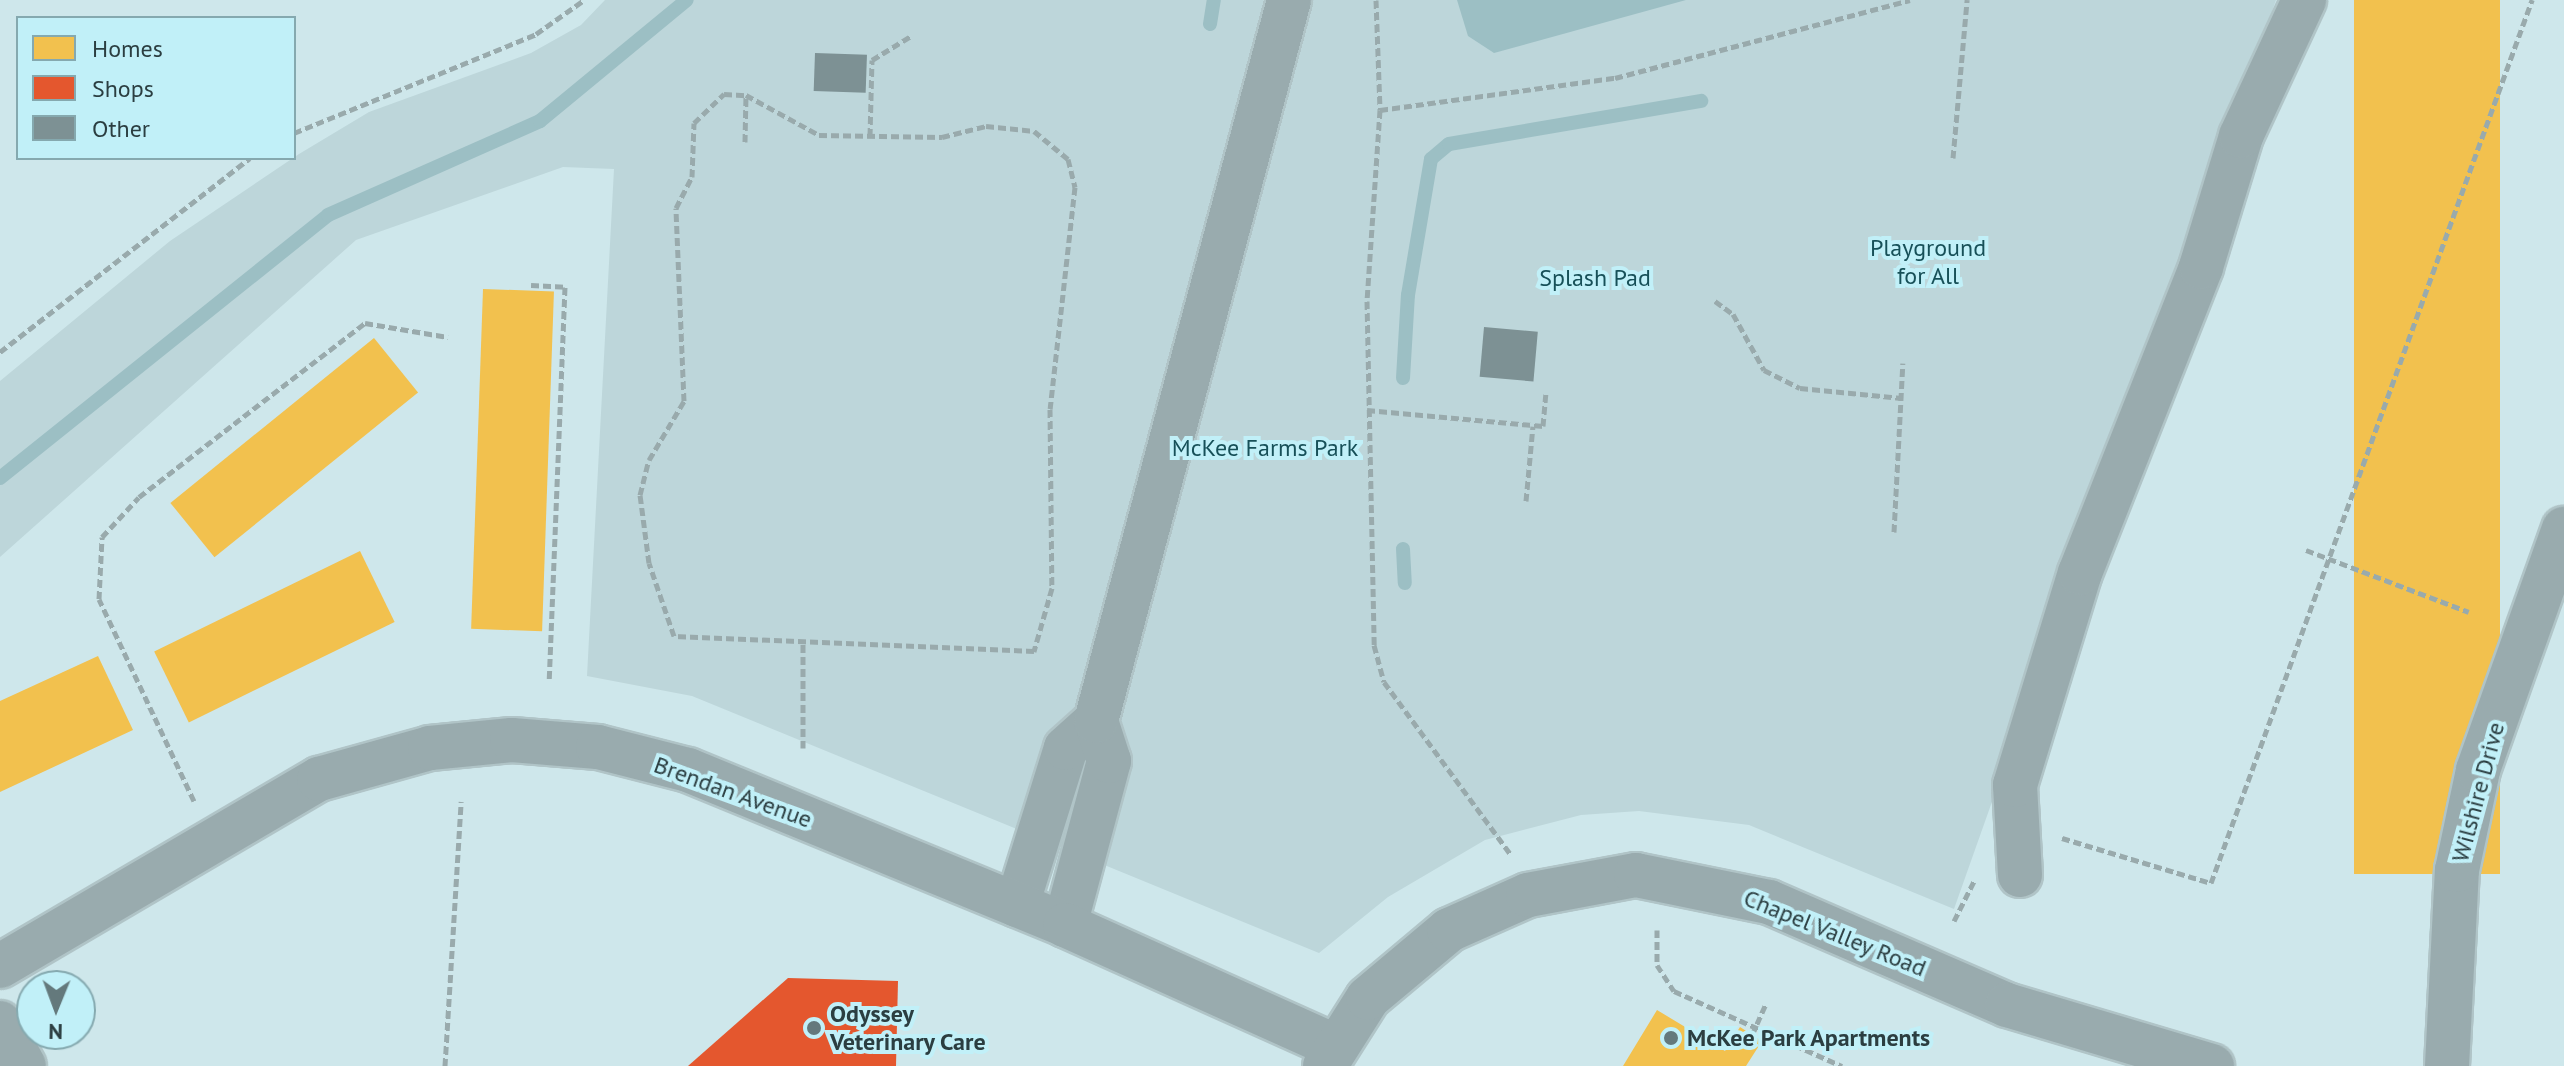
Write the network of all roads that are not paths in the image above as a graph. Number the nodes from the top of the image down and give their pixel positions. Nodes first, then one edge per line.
1 (1289, 0) edge
2 (2304, 0) edge
3 (2564, 529) edge
4 (1096, 721) junction
5 (2018, 861) road end
6 (1017, 905) junction
7 (1065, 925) junction
8 (0, 966) edge
9 (0, 1023) edge
10 (1329, 1056) edge
11 (24, 1066) edge
12 (2212, 1066) edge
13 (2447, 1066) edge

1 - 4 street
2 - 5 street
3 - 13 street, Wilshire Drive
4 - 6 street
4 - 7 street
6 - 7 street, Brendan Avenue
6 - 8 street, Brendan Avenue
7 - 10 street, Brendan Avenue
9 - 11 street
10 - 12 street, Chapel Valley Road

